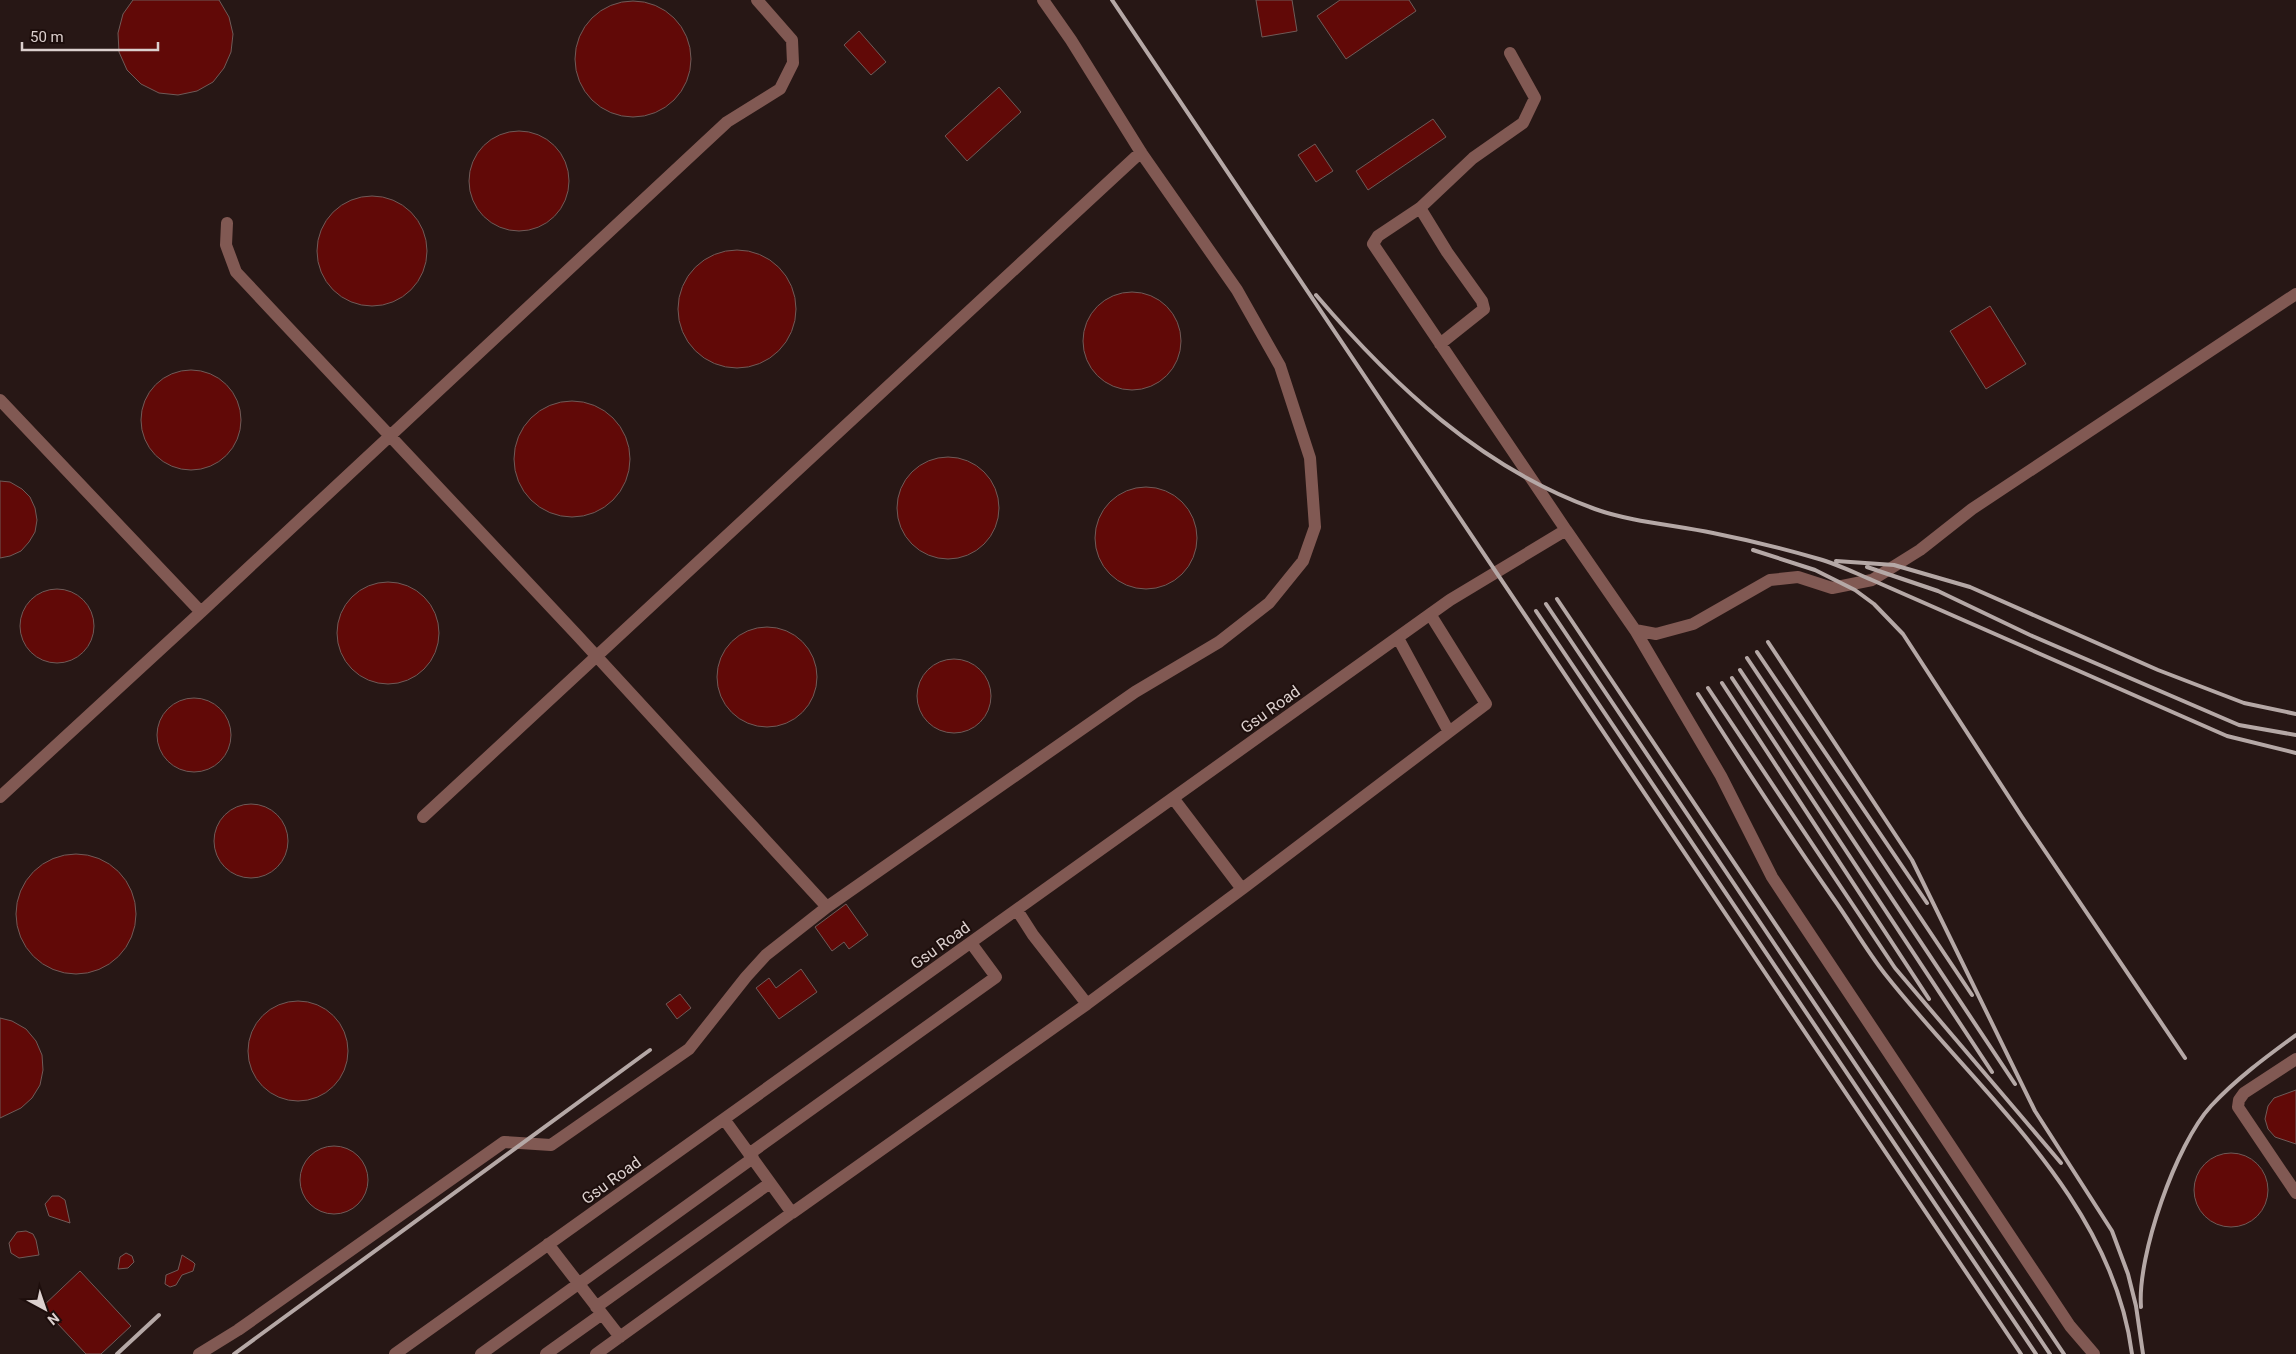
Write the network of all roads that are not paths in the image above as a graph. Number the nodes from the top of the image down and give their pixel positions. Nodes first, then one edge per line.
1 (757, 0) edge
2 (1043, 0) edge
3 (1510, 54) dead end
4 (1141, 152) junction
5 (1420, 208) junction
6 (226, 223) dead end
7 (2296, 294) edge
8 (1440, 344) junction
9 (0, 400) edge
10 (389, 435) junction
11 (1566, 530) junction
12 (200, 612) junction
13 (1430, 614) junction
14 (1635, 630) junction
15 (1398, 638) junction
16 (596, 656) junction
17 (1449, 732) junction
18 (0, 798) edge
19 (1173, 798) junction
20 (423, 816) dead end
21 (1242, 889) junction
22 (826, 908) junction
23 (1017, 910) junction
24 (971, 943) junction
25 (1087, 1004) junction
26 (2296, 1058) edge
27 (724, 1119) junction
28 (751, 1156) junction
29 (770, 1183) junction
30 (2296, 1193) edge
31 (793, 1212) junction
32 (548, 1244) junction
33 (579, 1284) junction
34 (599, 1310) junction
35 (620, 1337) junction
36 (199, 1354) edge
37 (395, 1354) edge
38 (480, 1354) edge
39 (546, 1354) edge
40 (596, 1354) edge
41 (2094, 1354) edge

1 - 10 street
2 - 4 street
3 - 5 street
4 - 16 street
4 - 22 street
5 - 8 street
5 - 8 street
6 - 10 street
7 - 14 street
8 - 11 street
9 - 12 street
10 - 12 street
10 - 16 street
11 - 13 street, Gsu Road
11 - 14 street
12 - 18 street
13 - 15 street, Gsu Road
13 - 17 street
14 - 41 street
15 - 17 street
15 - 19 street, Gsu Road
16 - 20 street
16 - 22 street
17 - 21 street
19 - 21 street
19 - 23 street, Gsu Road
21 - 25 street
22 - 36 street
23 - 24 street, Gsu Road
23 - 25 street
24 - 27 street, Gsu Road
24 - 28 street
25 - 31 street
26 - 30 street
27 - 28 street
27 - 32 street, Gsu Road
28 - 29 street
28 - 33 street
29 - 31 street
29 - 34 street
31 - 35 street
32 - 33 street
32 - 37 street, Gsu Road
33 - 34 street
33 - 38 street
34 - 35 street
34 - 39 street
35 - 40 street

